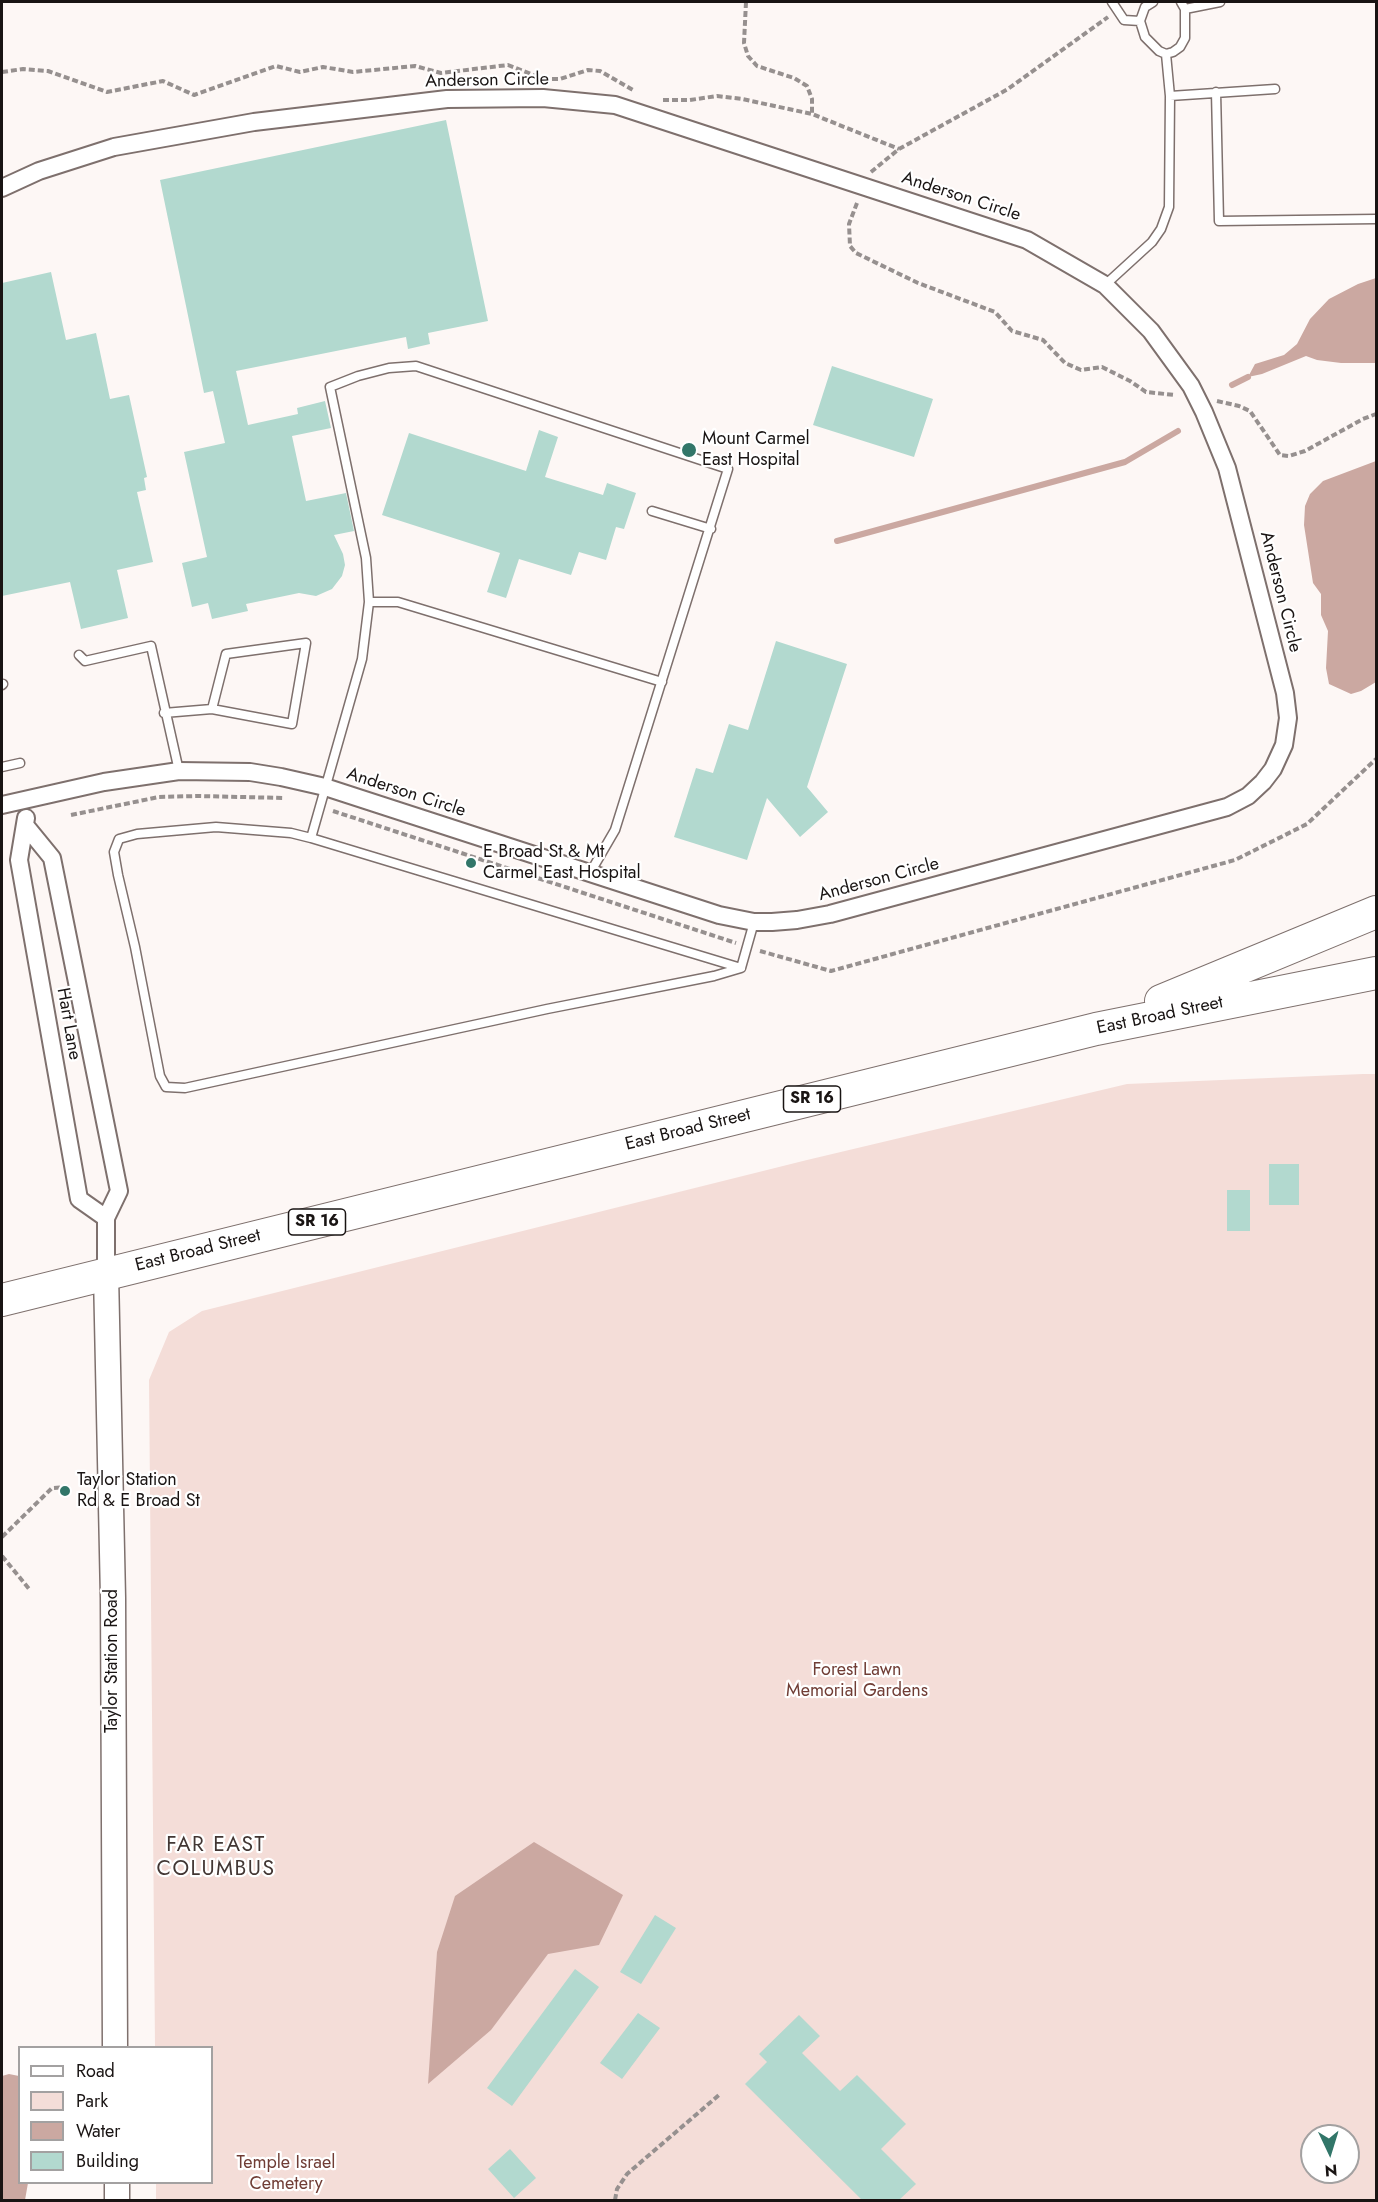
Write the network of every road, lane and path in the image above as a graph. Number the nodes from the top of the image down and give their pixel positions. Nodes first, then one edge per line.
1 (746, 2) edge
2 (1112, 2) edge
3 (1153, 2) edge
4 (1220, 2) edge
5 (1183, 5) edge
6 (1140, 21) junction
7 (1166, 54) junction
8 (1275, 89) dead end
9 (1216, 92) junction
10 (1170, 96) junction
11 (812, 114) dead end
12 (2, 188) edge
13 (1377, 219) edge
14 (1105, 285) junction
15 (652, 511) dead end
16 (711, 529) junction
17 (369, 602) junction
18 (79, 655) dead end
19 (662, 682) junction
20 (212, 709) junction
21 (164, 713) junction
22 (1377, 759) edge
23 (20, 763) dead end
24 (2, 767) edge
25 (179, 771) junction
26 (325, 787) junction
27 (28, 800) junction
28 (2, 805) edge
29 (320, 807) junction
30 (71, 815) dead end
31 (25, 825) junction
32 (311, 838) junction
33 (589, 873) junction
34 (1377, 912) edge
35 (754, 922) junction
36 (748, 947) junction
37 (741, 968) junction
38 (1377, 973) edge
39 (1311, 986) junction
40 (1377, 988) edge
41 (1096, 1029) junction
42 (106, 1218) junction
43 (106, 1274) junction
44 (2, 1300) edge
45 (69, 1487) dead end
46 (2, 1537) edge
47 (2, 1556) edge
48 (30, 1590) dead end
49 (115, 2046) edge
50 (719, 2095) dead end
51 (117, 2184) edge
52 (117, 2200) edge
53 (615, 2200) edge

1 - 11 path
2 - 6 lane
3 - 6 lane
4 - 5 lane
5 - 7 lane
6 - 7 lane
7 - 10 lane
8 - 9 lane
9 - 10 lane
9 - 13 lane
10 - 14 lane
12 - 14 street, Anderson Circle
14 - 35 street, Anderson Circle
15 - 16 lane
16 - 17 lane
16 - 19 lane
17 - 19 lane
17 - 26 lane
18 - 21 lane
19 - 33 lane
20 - 20 lane
20 - 21 lane
21 - 25 lane
22 - 36 path
23 - 24 lane
25 - 26 street, Anderson Circle
25 - 27 street, Anderson Circle
26 - 29 lane
26 - 33 street, Anderson Circle
27 - 28 street, Anderson Circle
27 - 31 street, Hart Lane
29 - 30 path
29 - 32 lane
29 - 36 path
31 - 42 street, Hart Lane
31 - 42 street, Hart Lane
32 - 37 lane
32 - 37 lane
33 - 35 street, Anderson Circle
34 - 41 highway
35 - 36 lane
36 - 37 lane
38 - 39 highway, East Broad Street / SR 16
39 - 40 highway
39 - 41 highway, East Broad Street / SR 16
41 - 43 highway, East Broad Street / SR 16
42 - 43 street, Hart Lane
43 - 44 highway, East Broad Street / SR 16
43 - 49 main road, Taylor Station Road
45 - 46 path
47 - 48 path
50 - 53 path
51 - 52 main road

